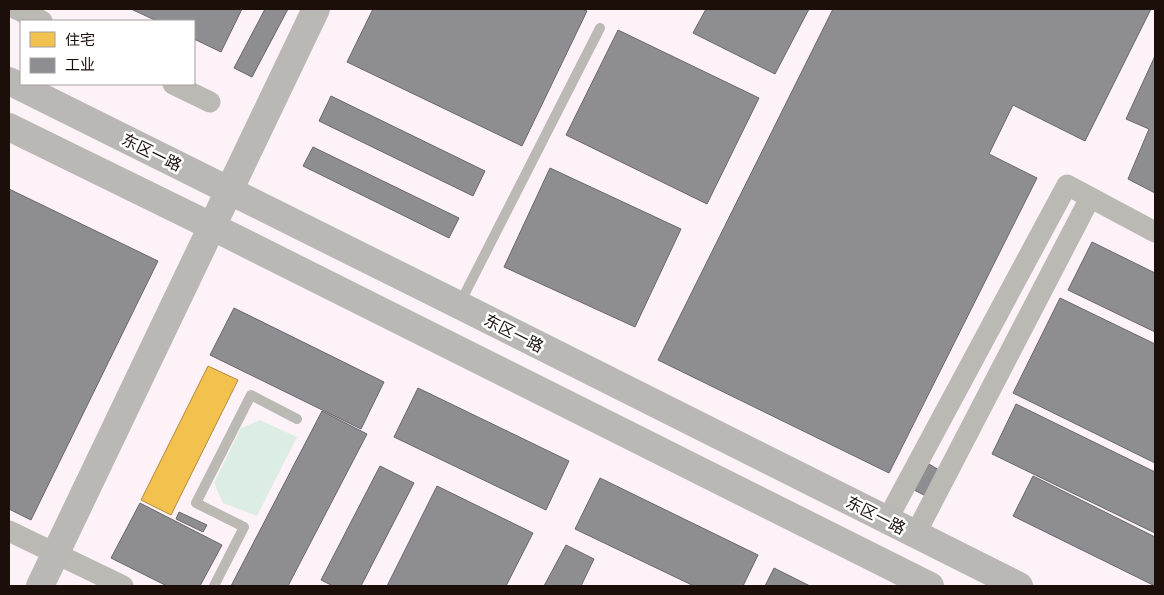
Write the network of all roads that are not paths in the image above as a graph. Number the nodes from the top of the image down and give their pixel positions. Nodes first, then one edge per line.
1 (16, 9) edge
2 (316, 9) edge
3 (40, 20) edge
4 (600, 28) dead end
5 (9, 81) edge
6 (175, 85) edge
7 (210, 102) dead end
8 (9, 127) edge
9 (229, 190) junction
10 (1090, 198) junction
11 (211, 226) junction
12 (1155, 232) edge
13 (459, 305) junction
14 (298, 419) dead end
15 (832, 493) junction
16 (887, 520) junction
17 (814, 528) junction
18 (9, 531) edge
19 (915, 535) junction
20 (56, 553) junction
21 (118, 585) edge
22 (40, 586) edge
23 (214, 586) edge
24 (930, 586) edge
25 (1019, 586) edge

1 - 3 street
2 - 9 main road
4 - 13 lane
5 - 9 main road, 东区一路
6 - 7 street
8 - 11 main road
9 - 11 main road
9 - 13 main road, 东区一路
10 - 12 street
10 - 16 street
10 - 19 street
11 - 17 main road
11 - 20 main road
13 - 15 main road, 东区一路
14 - 23 lane
15 - 16 main road, 东区一路
15 - 17 main road
16 - 19 main road, 东区一路
17 - 24 main road
18 - 20 street
19 - 25 main road, 东区一路
20 - 21 street
20 - 22 main road

